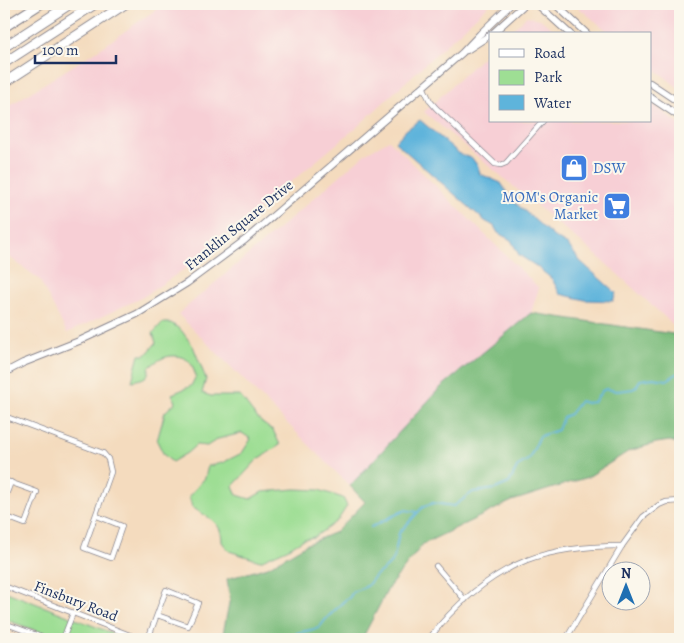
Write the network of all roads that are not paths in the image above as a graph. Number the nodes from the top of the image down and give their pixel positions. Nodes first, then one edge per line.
1 (40, 4) edge
2 (70, 4) edge
3 (95, 4) edge
4 (125, 4) edge
5 (512, 4) edge
6 (526, 4) edge
7 (537, 4) edge
8 (555, 4) edge
9 (4, 27) edge
10 (493, 32) edge
11 (568, 32) edge
12 (585, 32) edge
13 (489, 35) edge
14 (4, 47) edge
15 (462, 53) junction
16 (4, 63) edge
17 (4, 83) edge
18 (652, 84) edge
19 (424, 86) junction
20 (652, 97) edge
21 (680, 103) edge
22 (680, 117) edge
23 (541, 122) edge
24 (4, 373) edge
25 (4, 416) edge
26 (4, 480) edge
27 (11, 482) junction
28 (4, 500) edge
29 (680, 501) edge
30 (4, 516) edge
31 (97, 516) junction
32 (622, 546) junction
33 (436, 566) dead end
34 (4, 586) edge
35 (465, 600) junction
36 (73, 613) junction
37 (157, 615) junction
38 (4, 623) edge
39 (48, 639) edge
40 (63, 639) edge
41 (140, 639) edge
42 (148, 639) edge
43 (429, 639) edge
44 (566, 639) edge

1 - 9 highway
2 - 14 highway
3 - 16 highway
4 - 17 highway
5 - 15 street, Franklin Square Drive
6 - 10 street, Franklin Square Drive
7 - 11 street
8 - 12 street
13 - 15 street, Franklin Square Drive
15 - 19 street, Franklin Square Drive
18 - 21 street
19 - 23 street
19 - 24 street, Franklin Square Drive
20 - 22 street
25 - 31 street
26 - 27 street
27 - 28 street
27 - 30 street
29 - 32 street
31 - 31 street
32 - 35 street
32 - 44 street
33 - 35 street
34 - 36 street, Finsbury Road
35 - 43 street
36 - 40 street
36 - 41 street, Finsbury Road
37 - 37 street
37 - 42 street
38 - 39 street

